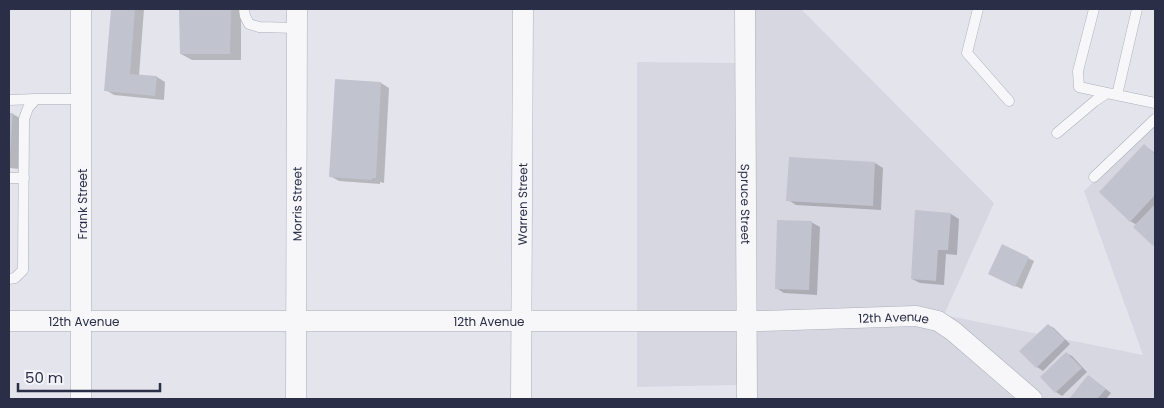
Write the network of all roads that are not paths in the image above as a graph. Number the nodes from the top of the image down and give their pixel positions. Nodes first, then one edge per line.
1 (81, 9) edge
2 (244, 9) edge
3 (523, 9) edge
4 (745, 9) edge
5 (978, 9) edge
6 (1094, 9) edge
7 (1137, 9) edge
8 (297, 18) edge
9 (1112, 94) junction
10 (36, 99) junction
11 (82, 99) junction
12 (9, 100) edge
13 (1009, 101) dead end
14 (1155, 103) edge
15 (1155, 119) edge
16 (1057, 133) dead end
17 (1094, 177) dead end
18 (9, 178) edge
19 (24, 178) junction
20 (9, 279) edge
21 (9, 321) edge
22 (82, 321) junction
23 (296, 321) junction
24 (521, 321) junction
25 (746, 321) junction
26 (81, 399) edge
27 (296, 399) edge
28 (521, 399) edge
29 (746, 399) edge
30 (1032, 399) edge

1 - 11 street, Frank Street
2 - 8 lane
3 - 24 street, Warren Street
4 - 25 street, Spruce Street
5 - 13 lane
6 - 9 lane
7 - 9 lane
8 - 23 street, Morris Street
9 - 14 lane
9 - 16 lane
10 - 11 lane
10 - 12 lane
10 - 19 lane
11 - 22 street, Frank Street
15 - 17 lane
18 - 19 lane
19 - 20 lane
21 - 22 street, 12th Avenue
22 - 23 street, 12th Avenue
22 - 26 street, Frank Street
23 - 24 street, 12th Avenue
23 - 27 street, Morris Street
24 - 25 street, 12th Avenue
24 - 28 street, Warren Street
25 - 29 street, Spruce Street
25 - 30 street, 12th Avenue

